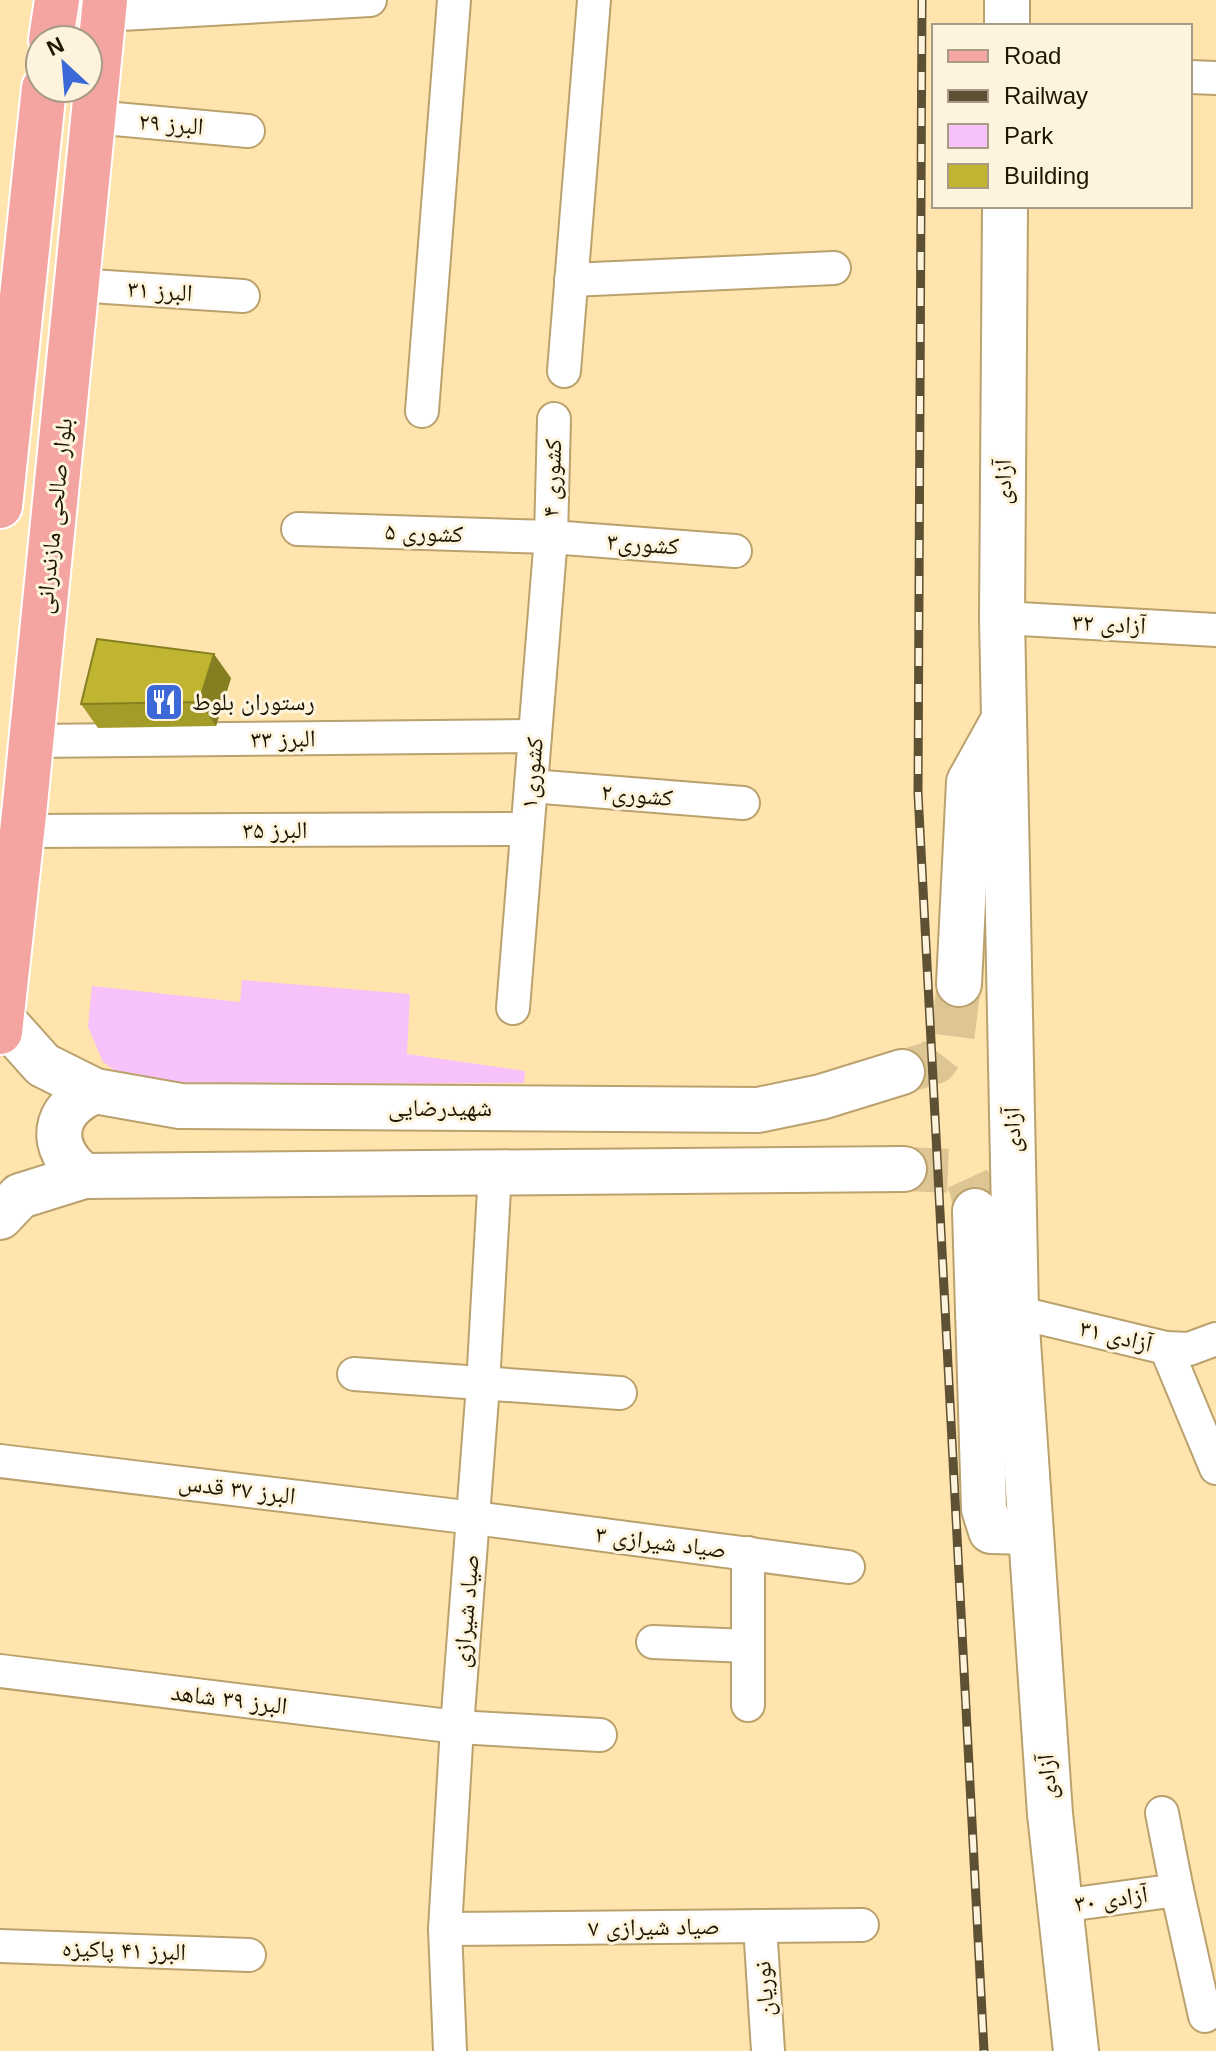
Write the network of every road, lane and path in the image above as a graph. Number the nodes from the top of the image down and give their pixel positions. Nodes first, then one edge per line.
1 (57, 0) edge
2 (370, 0) edge
3 (454, 0) edge
4 (594, 0) edge
5 (1007, 0) edge
6 (104, 8) edge
7 (53, 24) edge
8 (1007, 24) edge
9 (1192, 77) edge
10 (1216, 78) edge
11 (42, 104) edge
12 (93, 117) junction
13 (248, 131) dead end
14 (1005, 208) edge
15 (834, 268) dead end
16 (571, 280) junction
17 (76, 285) junction
18 (243, 296) dead end
19 (564, 371) dead end
20 (422, 411) dead end
21 (554, 419) dead end
22 (0, 506) edge
23 (298, 529) dead end
24 (551, 537) junction
25 (735, 551) dead end
26 (1002, 618) junction
27 (1216, 630) edge
28 (1004, 718) junction
29 (535, 736) junction
30 (31, 741) junction
31 (531, 786) junction
32 (743, 803) dead end
33 (527, 829) junction
34 (23, 831) junction
35 (959, 984) tunnel mouth
36 (513, 1008) dead end
37 (1, 1025) edge
38 (902, 1072) tunnel mouth
39 (95, 1091) junction
40 (758, 1110) junction
41 (760, 1169) junction
42 (904, 1169) tunnel mouth
43 (495, 1172) junction
44 (84, 1176) junction
45 (975, 1211) tunnel mouth
46 (0, 1217) edge
47 (1016, 1312) junction
48 (1216, 1339) edge
49 (1166, 1348) junction
50 (354, 1374) dead end
51 (483, 1385) junction
52 (620, 1393) dead end
53 (0, 1461) edge
54 (1216, 1468) edge
55 (474, 1518) junction
56 (1030, 1532) junction
57 (748, 1553) junction
58 (848, 1567) dead end
59 (653, 1642) dead end
60 (748, 1646) junction
61 (0, 1671) edge
62 (748, 1705) dead end
63 (457, 1727) junction
64 (600, 1735) dead end
65 (1162, 1813) dead end
66 (1177, 1890) junction
67 (1060, 1906) junction
68 (862, 1925) dead end
69 (760, 1926) junction
70 (445, 1929) junction
71 (0, 1946) edge
72 (249, 1955) dead end
73 (1205, 2016) dead end
74 (450, 2051) edge
75 (768, 2051) edge
76 (1076, 2051) edge

1 - 7 main road
2 - 6 street
3 - 20 street
4 - 16 street
5 - 8 main road
6 - 12 main road, بلوار صالحی مازندرانی
9 - 10 street
11 - 22 main road
12 - 13 street, البرز ۲۹
12 - 17 main road, بلوار صالحی مازندرانی
14 - 26 main road, آزادی
15 - 16 street
16 - 19 street
17 - 18 street, البرز ۳۱
17 - 30 main road, بلوار صالحی مازندرانی
21 - 24 street, کشوری ۴
23 - 24 street, کشوری ۵
24 - 25 street, کشوری۳
24 - 29 street, کشوری۱
26 - 27 street, آزادی ۳۲
26 - 28 main road, آزادی
28 - 35 main road
28 - 47 main road, آزادی
29 - 30 street, البرز ۳۳
29 - 31 street, کشوری۱
30 - 34 main road, بلوار صالحی مازندرانی
31 - 32 street, کشوری۲
31 - 33 street, کشوری۱
33 - 34 street, البرز ۳۵
33 - 36 street, کشوری۱
34 - 37 main road, بلوار صالحی مازندرانی
37 - 39 main road, شهیدرضایی
38 - 40 main road, شهیدرضایی
39 - 40 main road, شهیدرضایی
39 - 44 main road
40 - 41 main road
41 - 42 main road
41 - 43 main road
43 - 44 main road
43 - 51 street, صیاد شیرازی
44 - 46 main road
45 - 56 main road
47 - 49 street, آزادی ۳۱
47 - 56 main road, آزادی
48 - 49 street, آزادی ۳۱
49 - 54 street
50 - 51 street
51 - 52 street
51 - 55 street, صیاد شیرازی
53 - 55 street, البرز ۳۷ قدس
55 - 57 street, صیاد شیرازی ۳
55 - 63 street, صیاد شیرازی
56 - 67 main road, آزادی
57 - 58 street, صیاد شیرازی ۳
57 - 60 street
59 - 60 street
60 - 62 street
61 - 63 street, البرز ۳۹ شاهد
63 - 64 street, البرز ۳۹ شاهد
63 - 70 street, صیاد شیرازی
65 - 66 street
66 - 67 street, آزادی ۳۰
66 - 73 street, آزادی ۳۰
67 - 76 main road, آزادی
68 - 69 street, صیاد شیرازی ۷
69 - 70 street, صیاد شیرازی ۷
69 - 75 street, نوریان
70 - 74 street, صیاد شیرازی
71 - 72 street, البرز ۴۱ پاکیزه

